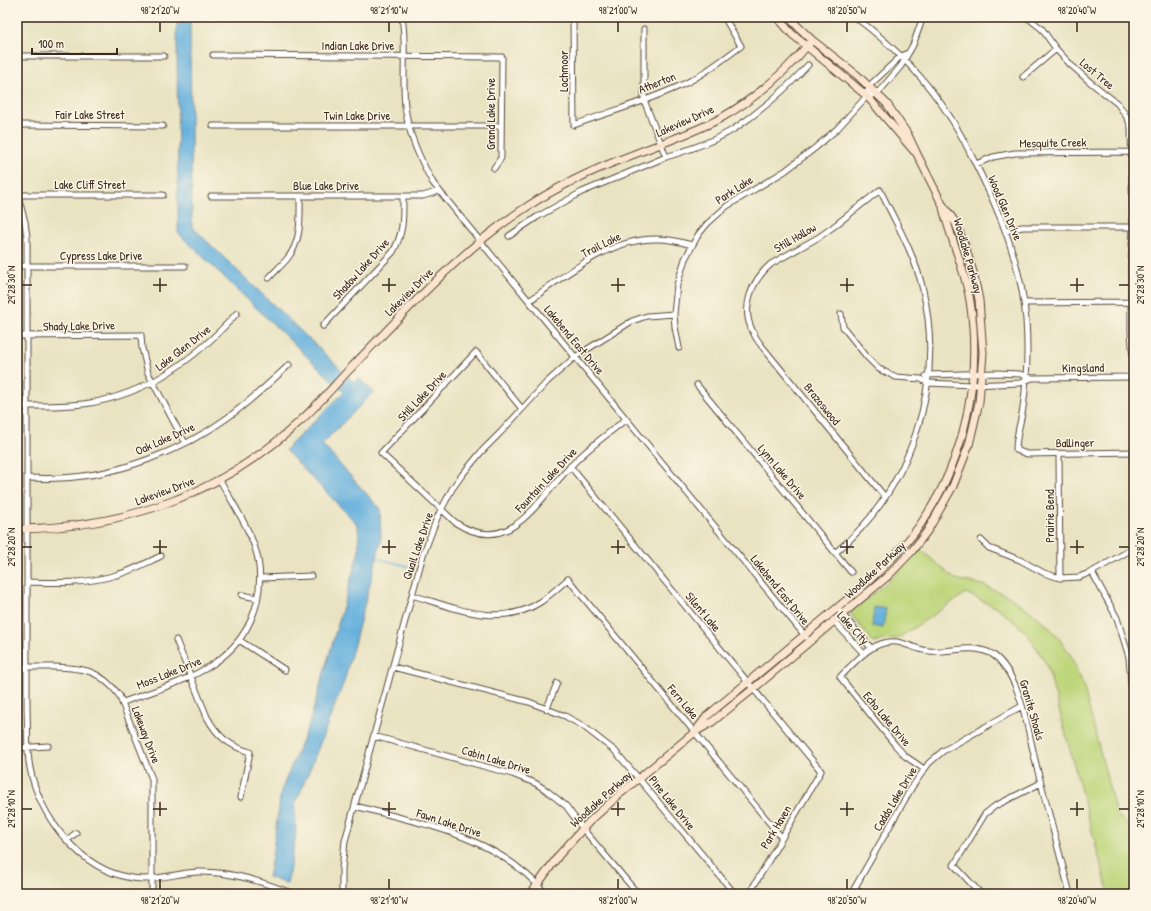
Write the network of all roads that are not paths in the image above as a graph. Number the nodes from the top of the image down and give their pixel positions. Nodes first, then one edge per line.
1 (402, 17) edge
2 (574, 17) edge
3 (724, 17) edge
4 (777, 17) edge
5 (788, 17) edge
6 (855, 17) edge
7 (923, 17) edge
8 (1027, 17) edge
9 (644, 29) dead end
10 (812, 40) junction
11 (806, 47) junction
12 (1056, 49) junction
13 (908, 53) junction
14 (213, 55) dead end
15 (17, 56) edge
16 (164, 56) dead end
17 (404, 56) junction
18 (901, 56) junction
19 (502, 57) joint
20 (905, 60) junction
21 (808, 65) dead end
22 (884, 72) junction
23 (1023, 77) dead end
24 (890, 78) junction
25 (869, 86) junction
26 (877, 94) junction
27 (866, 96) junction
28 (644, 100) junction
29 (574, 124) joint
30 (17, 125) edge
31 (163, 126) dead end
32 (213, 126) dead end
33 (409, 126) junction
34 (501, 126) junction
35 (661, 144) junction
36 (1132, 152) junction
37 (917, 154) junction
38 (666, 157) junction
39 (976, 164) junction
40 (494, 168) dead end
41 (439, 191) junction
42 (17, 194) edge
43 (163, 195) dead end
44 (211, 196) dead end
45 (300, 196) junction
46 (403, 196) junction
47 (942, 204) junction
48 (1133, 228) edge
49 (1006, 232) junction
50 (509, 236) dead end
51 (480, 241) junction
52 (692, 245) junction
53 (17, 266) edge
54 (27, 266) junction
55 (185, 266) dead end
56 (269, 278) dead end
57 (529, 301) junction
58 (1131, 302) junction
59 (1024, 303) junction
60 (237, 313) dead end
61 (674, 314) junction
62 (841, 314) dead end
63 (749, 320) joint
64 (323, 326) dead end
65 (17, 336) edge
66 (27, 336) junction
67 (679, 348) dead end
68 (575, 357) junction
69 (290, 365) dead end
70 (1134, 372) edge
71 (972, 373) junction
72 (982, 373) junction
73 (951, 374) junction
74 (1002, 374) junction
75 (928, 375) junction
76 (1134, 377) edge
77 (1025, 378) junction
78 (921, 379) junction
79 (153, 382) junction
80 (928, 383) junction
81 (950, 384) junction
82 (981, 384) junction
83 (1002, 384) junction
84 (697, 385) dead end
85 (972, 385) junction
86 (17, 406) edge
87 (27, 406) junction
88 (522, 409) junction
89 (626, 419) junction
90 (185, 443) junction
91 (1016, 450) joint
92 (1134, 452) edge
93 (381, 453) joint
94 (1059, 454) junction
95 (570, 466) junction
96 (27, 478) junction
97 (220, 480) junction
98 (885, 496) junction
99 (441, 510) junction
100 (17, 529) edge
101 (27, 529) junction
102 (981, 540) dead end
103 (1134, 548) edge
104 (835, 553) junction
105 (161, 556) dead end
106 (851, 572) dead end
107 (1092, 572) junction
108 (311, 576) dead end
109 (261, 578) junction
110 (1060, 578) junction
111 (27, 582) junction
112 (242, 595) dead end
113 (412, 595) junction
114 (257, 598) junction
115 (837, 608) junction
116 (843, 614) junction
117 (828, 615) junction
118 (834, 622) junction
119 (856, 629) junction
120 (803, 635) junction
121 (847, 636) junction
122 (176, 640) dead end
123 (239, 640) junction
124 (810, 642) junction
125 (871, 648) junction
126 (864, 654) junction
127 (17, 667) edge
128 (27, 667) junction
129 (393, 667) junction
130 (285, 670) dead end
131 (190, 677) junction
132 (840, 677) joint
133 (748, 681) junction
134 (557, 682) dead end
135 (753, 689) junction
136 (123, 702) junction
137 (1022, 706) junction
138 (547, 708) junction
139 (1134, 716) edge
140 (695, 732) junction
141 (374, 736) junction
142 (48, 746) dead end
143 (28, 747) junction
144 (17, 748) edge
145 (924, 769) junction
146 (821, 771) joint
147 (639, 779) junction
148 (1041, 783) junction
149 (241, 797) dead end
150 (355, 806) junction
151 (583, 829) junction
152 (76, 833) dead end
153 (782, 838) junction
154 (67, 840) junction
155 (152, 878) junction
156 (538, 884) junction
157 (531, 893) edge
158 (152, 894) edge
159 (294, 894) edge
160 (342, 894) edge
161 (546, 894) edge
162 (638, 894) edge
163 (735, 894) edge
164 (749, 894) edge
165 (864, 894) edge
166 (981, 894) edge
167 (1070, 894) edge

1 - 17 street, Lakebend East Drive
2 - 29 street, Lochmoor
3 - 28 street, Atherton
4 - 11 street, Woodlake Parkway
5 - 10 street, Woodlake Parkway
6 - 18 street, Wood Glen Drive
7 - 13 street
8 - 12 street, Lost Tree
9 - 28 street
10 - 11 street, Lakeview Drive
10 - 25 street, Woodlake Parkway
11 - 27 street, Woodlake Parkway
11 - 35 street, Lakeview Drive
12 - 23 street
12 - 36 street, Lost Tree
13 - 18 street
13 - 20 street
14 - 17 street, Indian Lake Drive
15 - 16 street
17 - 19 street, Indian Lake Drive
17 - 33 street, Lakebend East Drive
18 - 20 street, Wood Glen Drive
18 - 22 street
19 - 34 street, Grand Lake Drive
20 - 24 street
20 - 39 street, Wood Glen Drive
21 - 38 street
22 - 24 street
22 - 25 street
24 - 26 street
25 - 26 street, Woodlake Parkway
25 - 27 street, Park Lake
26 - 27 street
26 - 37 street, Woodlake Parkway
27 - 37 street, Woodlake Parkway
27 - 52 street, Park Lake
28 - 29 street, Atherton
28 - 35 street
30 - 31 street, Fair Lake Street
32 - 33 street, Twin Lake Drive
33 - 34 street, Twin Lake Drive
33 - 41 street, Lakebend East Drive
34 - 40 street, Grand Lake Drive
35 - 38 street
35 - 51 street, Lakeview Drive
36 - 39 street, Mesquite Creek
36 - 48 street, Lost Tree
37 - 47 street, Woodlake Parkway
38 - 50 street
39 - 49 street, Wood Glen Drive
41 - 46 street, Blue Lake Drive
41 - 51 street, Lakebend East Drive
42 - 43 street, Lake Cliff Street
42 - 54 street
44 - 45 street, Blue Lake Drive
45 - 46 street, Blue Lake Drive
45 - 56 street
46 - 64 street, Shadow Lake Drive
47 - 71 street, Woodlake Parkway
47 - 72 street, Woodlake Parkway
48 - 49 street
48 - 58 street, Lost Tree
49 - 59 street, Wood Glen Drive
51 - 57 street, Lakebend East Drive
51 - 97 street, Lakeview Drive
52 - 57 street, Trail Lake
52 - 61 street, Park Lake
53 - 54 street, Cypress Lake Drive
54 - 55 street, Cypress Lake Drive
54 - 66 street
57 - 68 street, Lakebend East Drive
58 - 59 street
58 - 70 street, Lost Tree
59 - 77 street, Wood Glen Drive
60 - 79 street, Lake Glen Drive
61 - 67 street, Park Lake
61 - 68 street, Quail Lake Drive
62 - 78 street
63 - 75 street, Still Hollow
63 - 98 street, Brazoswood
65 - 66 street, Shady Lake Drive
66 - 79 street, Shady Lake Drive
66 - 87 street
68 - 88 street, Quail Lake Drive
68 - 89 street, Lakebend East Drive
69 - 90 street, Oak Lake Drive
71 - 72 street, Kingsland
71 - 73 street, Kingsland
71 - 85 street, Woodlake Parkway
72 - 74 street, Kingsland
72 - 82 street, Woodlake Parkway
73 - 75 street, Kingsland
73 - 81 street
74 - 77 street, Kingsland
74 - 83 street
75 - 78 street
75 - 80 street
76 - 77 street, Kingsland
77 - 83 street, Kingsland
77 - 91 street, Wood Glen Drive
78 - 80 street
79 - 87 street, Lake Glen Drive
79 - 90 street
80 - 81 street, Kingsland
80 - 98 street
81 - 85 street, Kingsland
82 - 83 street, Kingsland
82 - 85 street, Kingsland
82 - 116 street, Woodlake Parkway
84 - 104 street, Lynn Lake Drive
85 - 115 street, Woodlake Parkway
86 - 87 street, Lake Glen Drive
87 - 96 street
88 - 93 street, Still Lake Drive
88 - 99 street, Quail Lake Drive
89 - 95 street, Fountain Lake Drive
89 - 120 street, Lakebend East Drive
90 - 96 street, Oak Lake Drive
91 - 94 street, Ballinger
92 - 94 street, Ballinger
93 - 99 street, Fountain Lake Drive
94 - 110 street, Prairie Bend
95 - 99 street, Fountain Lake Drive
95 - 133 street, Silent Lake
96 - 101 street
97 - 101 street, Lakeview Drive
97 - 109 street, Moss Lake Drive
98 - 104 street
99 - 113 street, Quail Lake Drive
100 - 101 street, Lakeview Drive
101 - 111 street
102 - 110 street
103 - 107 street
104 - 106 street, Lynn Lake Drive
105 - 111 street
107 - 110 street
107 - 139 street
108 - 109 street
109 - 114 street, Moss Lake Drive
111 - 128 street
112 - 114 street
113 - 129 street, Quail Lake Drive
113 - 140 street, Fern Lake
114 - 123 street, Moss Lake Drive
115 - 116 street, Lake City
115 - 117 street, Woodlake Parkway
116 - 118 street, Woodlake Parkway
116 - 119 street, Lake City
117 - 118 street, Lake City
117 - 120 street, Woodlake Parkway
118 - 121 street, Lake City
118 - 124 street, Woodlake Parkway
119 - 121 street
119 - 125 street, Lake City
120 - 124 street, Lakebend East Drive
120 - 133 street, Woodlake Parkway
121 - 126 street, Lake City
122 - 131 street
123 - 130 street
123 - 131 street, Moss Lake Drive
124 - 135 street, Woodlake Parkway
125 - 126 street, Granite Shoals
125 - 137 street, Granite Shoals
126 - 132 street, Granite Shoals
127 - 128 street, Lakeway Drive
128 - 136 street, Lakeway Drive
128 - 143 street
129 - 138 street, Pine Lake Drive
129 - 141 street, Quail Lake Drive
131 - 136 street, Moss Lake Drive
131 - 149 street
132 - 145 street, Echo Lake Drive
133 - 135 street, Silent Lake
133 - 140 street, Woodlake Parkway
134 - 138 street
135 - 140 street, Woodlake Parkway
135 - 146 street, Silent Lake
136 - 155 street, Lakeway Drive
137 - 145 street, Caddo Lake Drive
137 - 148 street, Granite Shoals
138 - 147 street, Pine Lake Drive
140 - 147 street, Woodlake Parkway
140 - 153 street, Fern Lake
141 - 150 street, Quail Lake Drive
141 - 151 street, Cabin Lake Drive
142 - 143 street
143 - 144 street
143 - 154 street
145 - 165 street, Caddo Lake Drive
146 - 153 street, Park Haven
147 - 151 street, Woodlake Parkway
147 - 163 street, Pine Lake Drive
148 - 166 street
148 - 167 street, Granite Shoals
150 - 156 street, Fawn Lake Drive
150 - 160 street, Quail Lake Drive
151 - 156 street, Woodlake Parkway
151 - 162 street, Cabin Lake Drive
152 - 154 street
153 - 164 street, Park Haven
154 - 155 street
155 - 158 street, Lakeway Drive
155 - 159 street
156 - 157 street, Woodlake Parkway
156 - 161 street, Fawn Lake Drive

